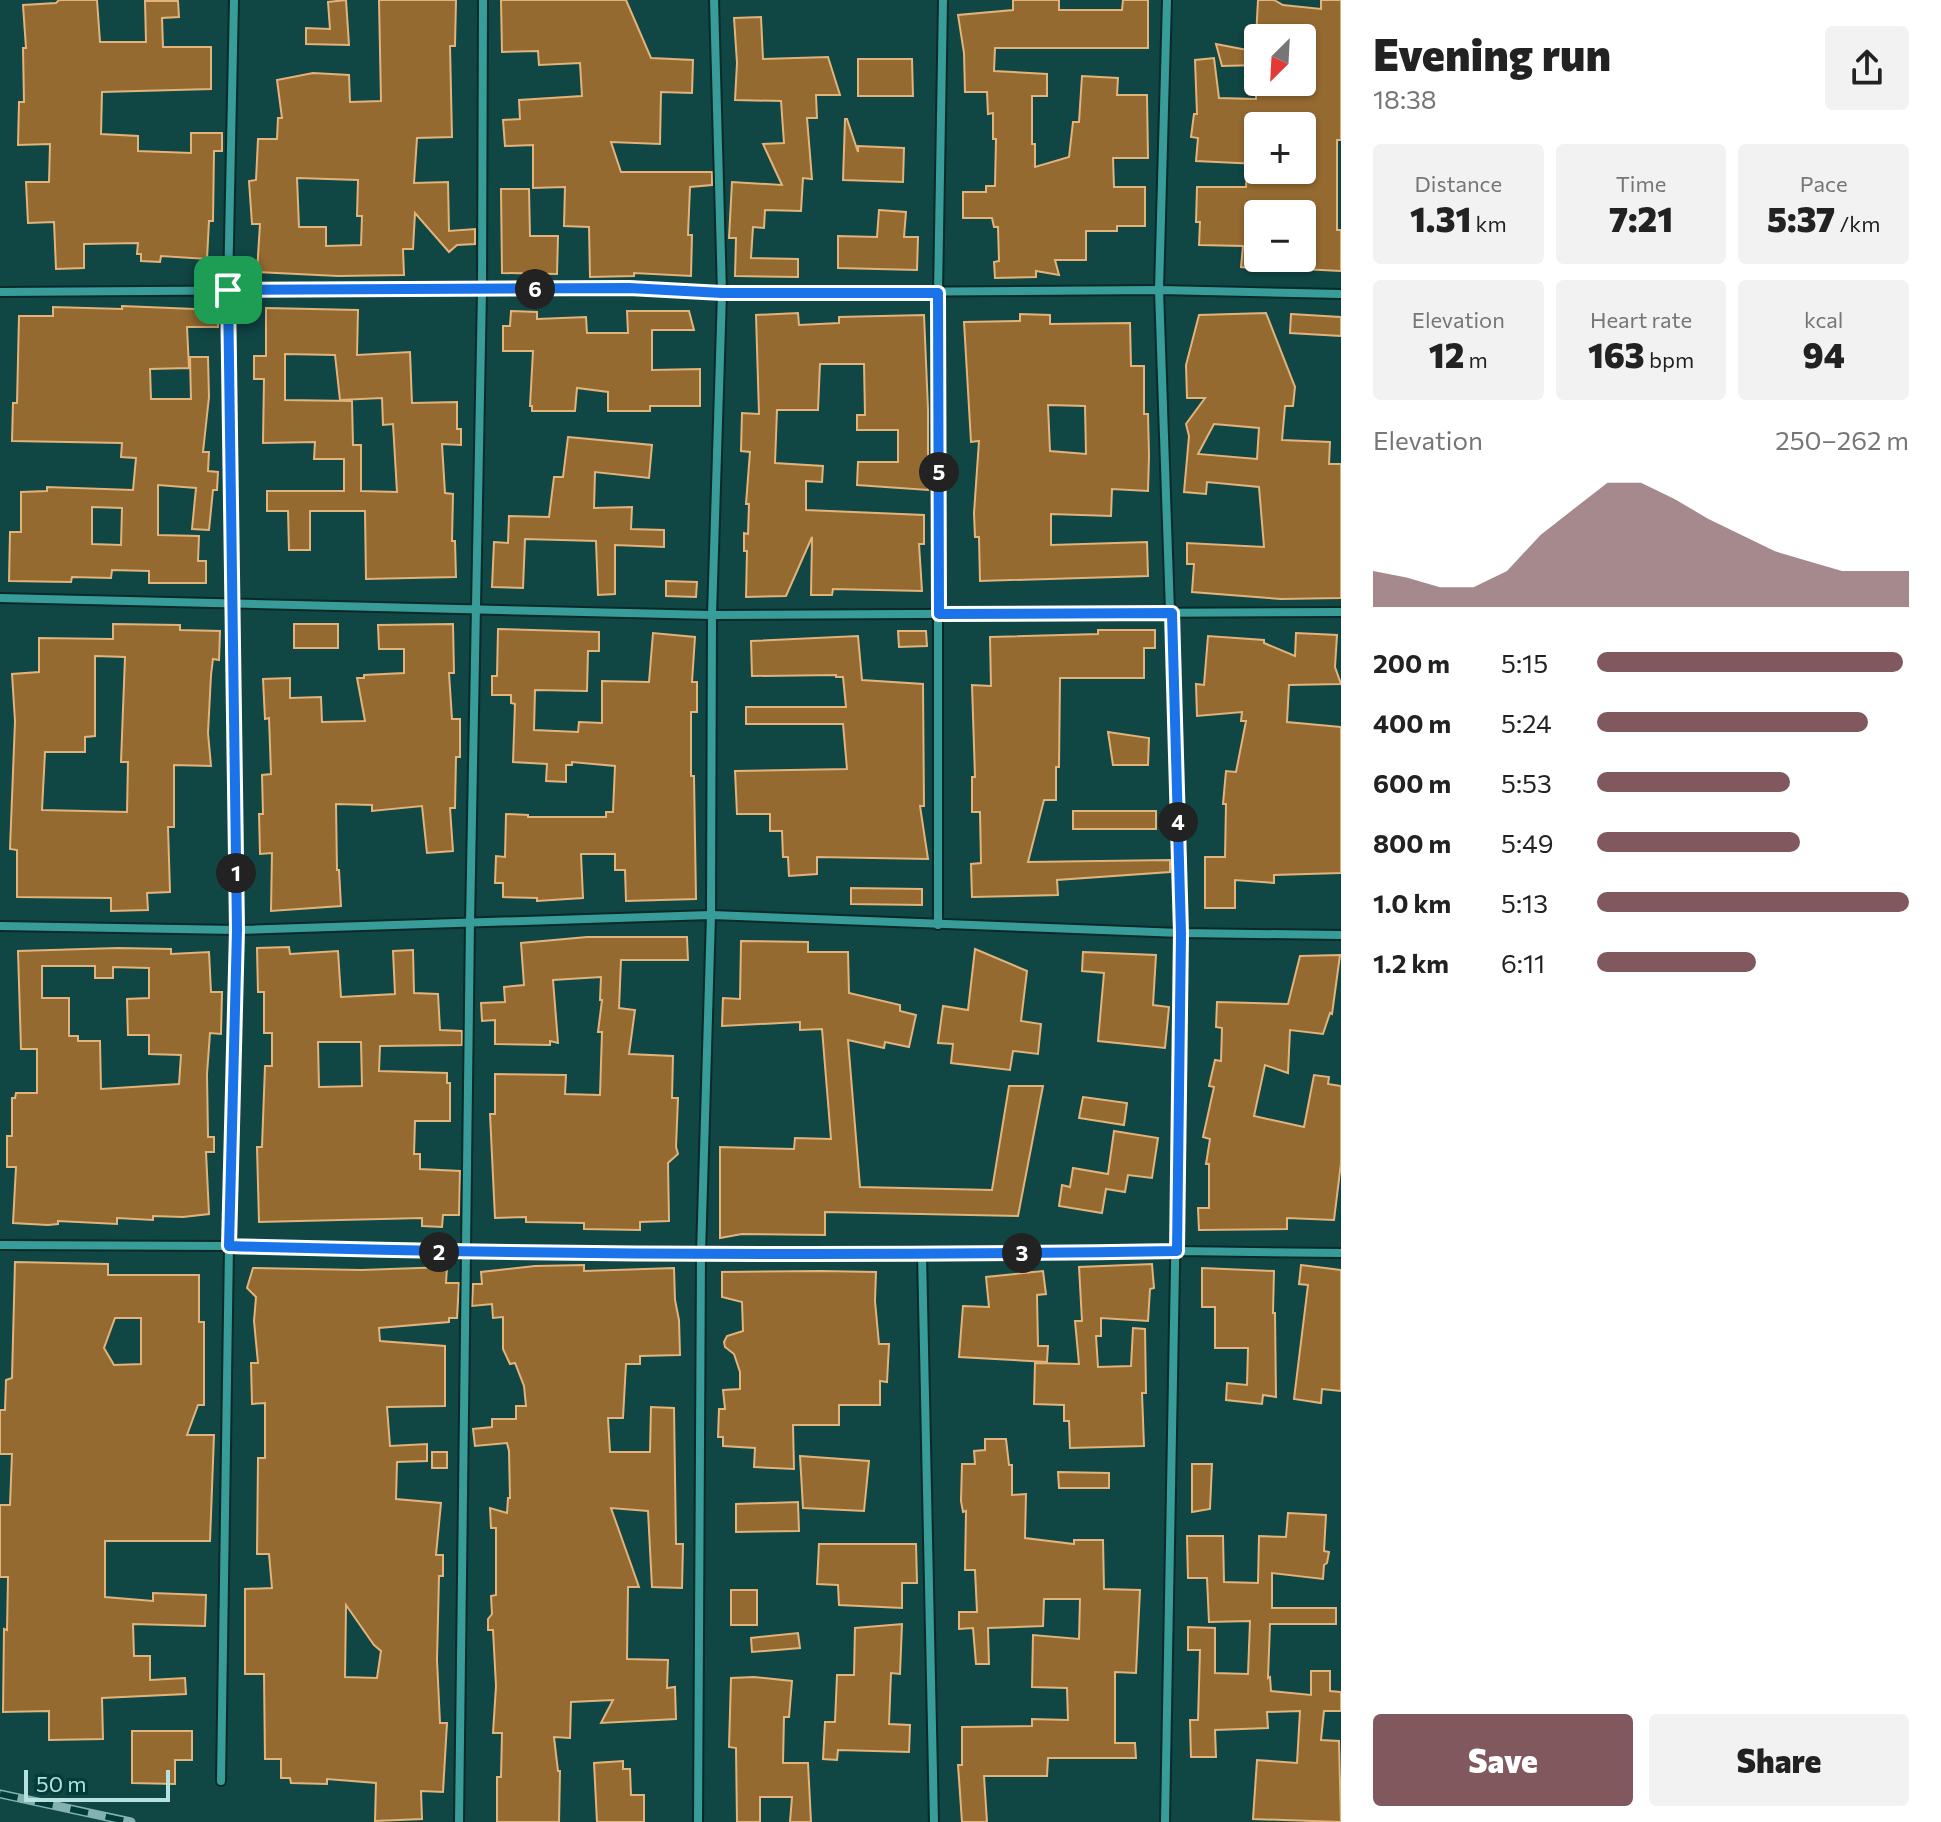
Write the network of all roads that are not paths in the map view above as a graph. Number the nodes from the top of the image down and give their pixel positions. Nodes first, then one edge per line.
1 (234, 0) edge
2 (483, 0) edge
3 (714, 0) edge
4 (943, 0) edge
5 (1167, 0) edge
6 (228, 290) junction
7 (482, 290) junction
8 (1159, 290) junction
9 (0, 292) edge
10 (722, 293) junction
11 (938, 293) junction
12 (1341, 294) edge
13 (0, 598) edge
14 (231, 605) junction
15 (478, 609) junction
16 (1341, 612) edge
17 (1172, 613) junction
18 (939, 614) junction
19 (712, 615) junction
20 (711, 915) junction
21 (470, 923) junction
22 (938, 925) junction
23 (0, 926) edge
24 (237, 930) junction
25 (1181, 933) junction
26 (1341, 935) edge
27 (0, 1245) edge
28 (229, 1246) junction
29 (1177, 1251) junction
30 (468, 1253) junction
31 (1341, 1253) edge
32 (701, 1254) junction
33 (922, 1254) junction
34 (221, 1781) dead end
35 (459, 1822) edge
36 (698, 1822) edge
37 (934, 1822) edge
38 (1165, 1822) edge

1 - 6 street
2 - 7 street
3 - 10 street
4 - 11 street
5 - 8 street
6 - 7 street
6 - 9 street
6 - 14 street
7 - 10 street
7 - 15 street
8 - 11 street
8 - 12 street
8 - 17 street
10 - 11 street
10 - 19 street
11 - 18 street
13 - 14 street
14 - 15 street
14 - 24 street
15 - 19 street
15 - 21 street
16 - 17 street
17 - 18 street
17 - 25 street
18 - 19 street
18 - 22 street
19 - 20 street
20 - 21 street
20 - 22 street
20 - 32 street
21 - 24 street
21 - 30 street
22 - 25 street
23 - 24 street
24 - 28 street
25 - 26 street
25 - 29 street
27 - 28 street
28 - 30 street
28 - 34 street
29 - 31 street
29 - 33 street
29 - 38 street
30 - 32 street
30 - 35 street
32 - 33 street
32 - 36 street
33 - 37 street

